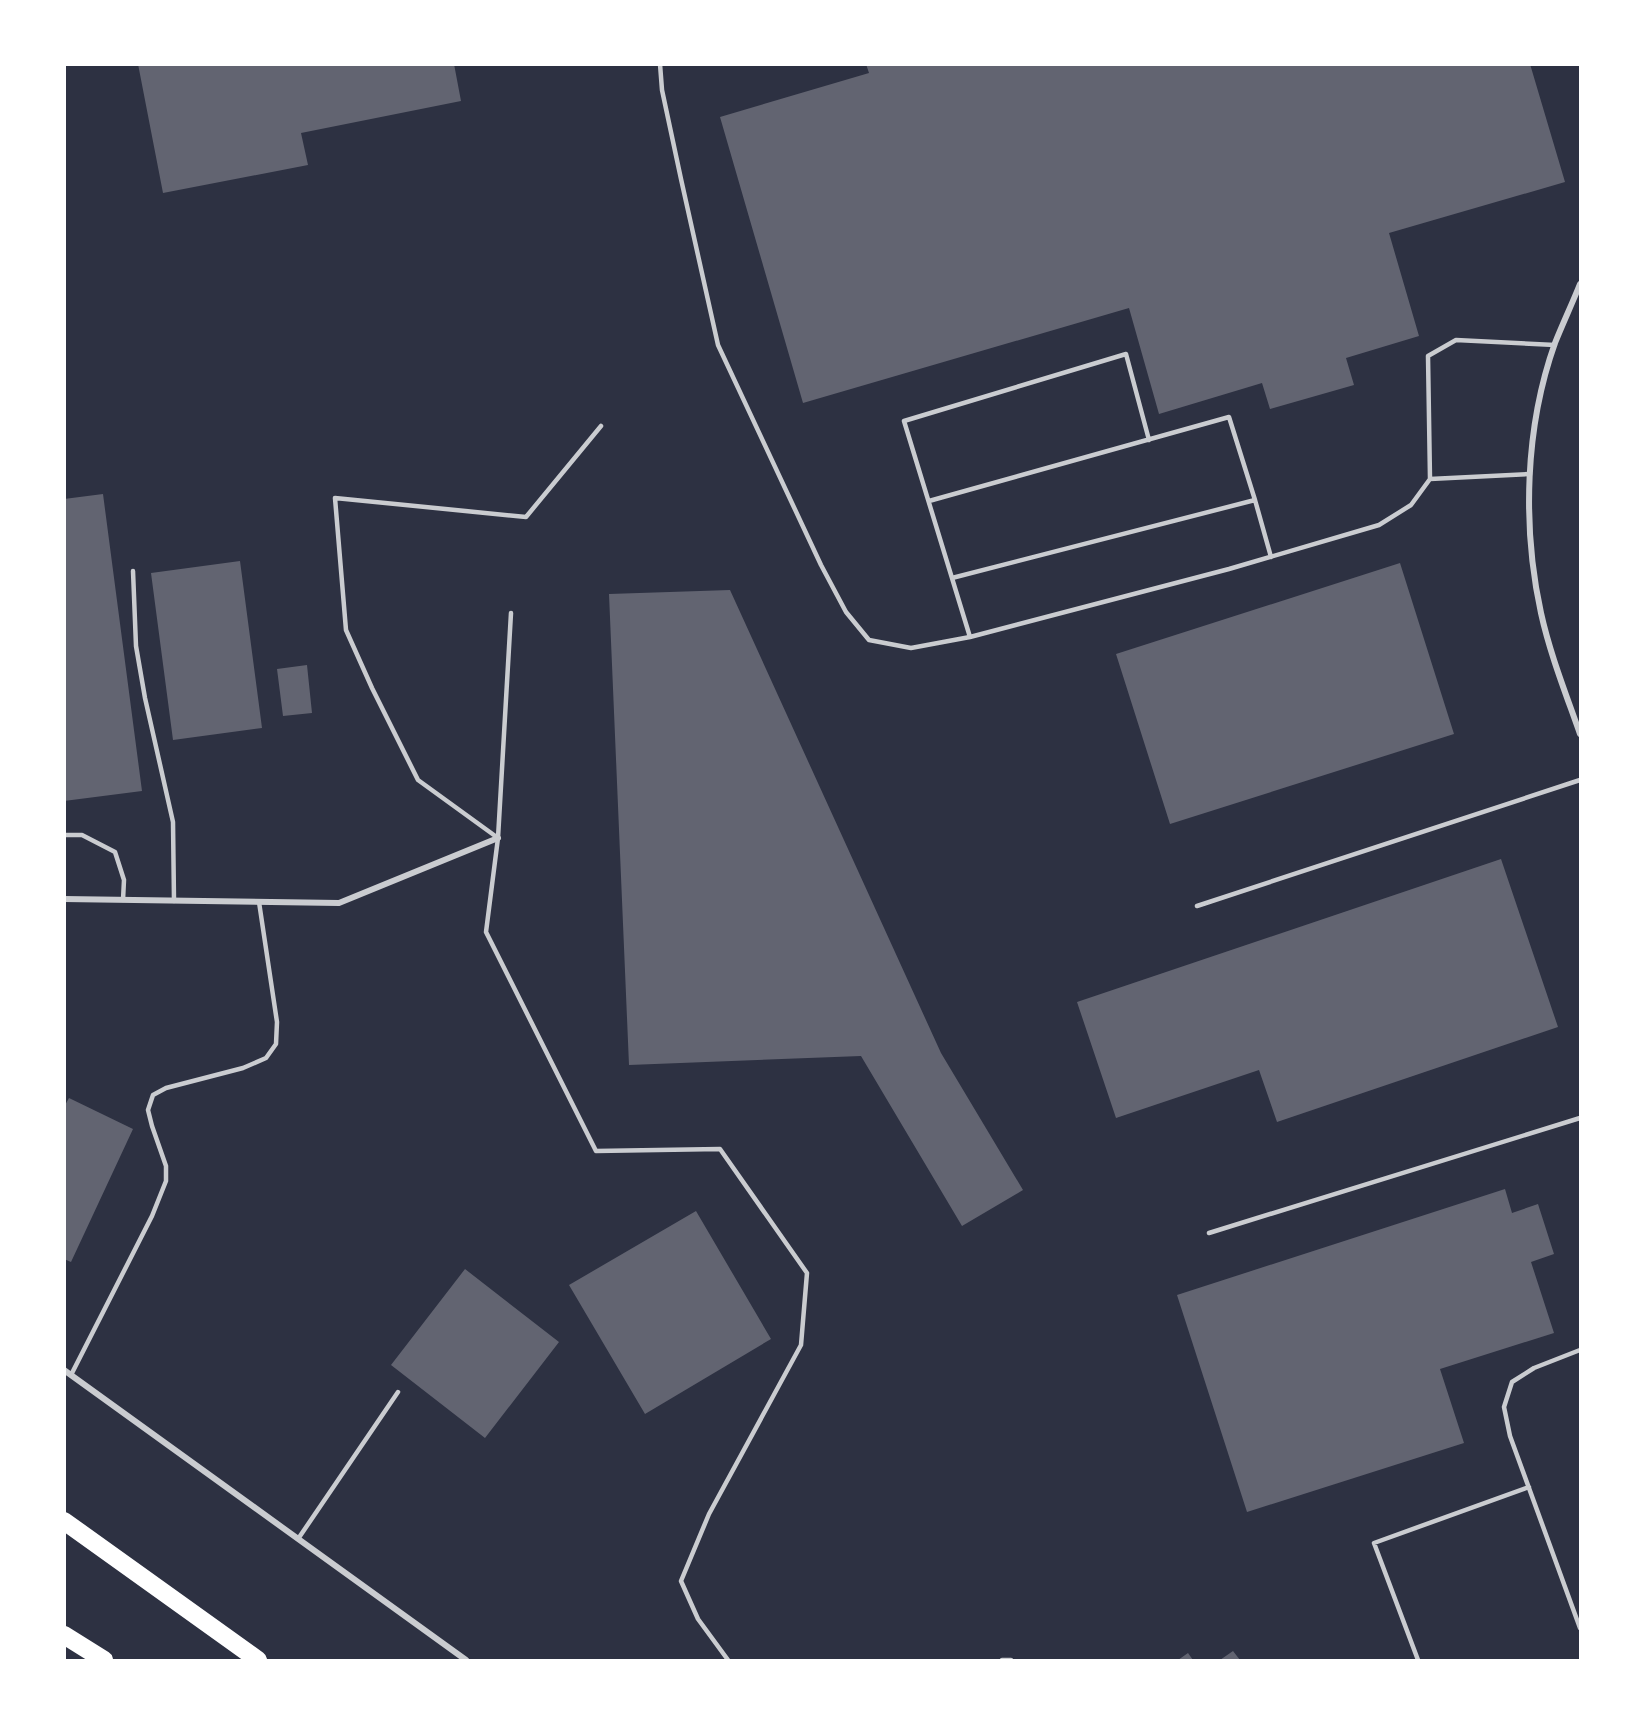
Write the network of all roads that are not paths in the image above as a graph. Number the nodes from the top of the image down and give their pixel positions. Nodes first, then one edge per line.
1 (660, 64) edge
2 (1581, 284) edge
3 (1555, 345) junction
4 (601, 426) dead end
5 (1149, 440) junction
6 (1530, 474) junction
7 (1430, 479) junction
8 (1255, 500) junction
9 (928, 501) junction
10 (1271, 557) junction
11 (133, 571) dead end
12 (952, 578) junction
13 (511, 613) dead end
14 (970, 637) junction
15 (1581, 734) edge
16 (1581, 780) edge
17 (64, 835) edge
18 (498, 838) junction
19 (64, 899) edge
20 (123, 900) junction
21 (174, 901) junction
22 (259, 902) junction
23 (1197, 906) dead end
24 (1581, 1118) edge
25 (1209, 1233) dead end
26 (1581, 1350) edge
27 (64, 1370) edge
28 (71, 1375) junction
29 (398, 1392) dead end
30 (1529, 1487) junction
31 (64, 1521) edge
32 (298, 1539) junction
33 (1581, 1628) edge
34 (64, 1635) edge
35 (104, 1660) edge
36 (258, 1660) edge
37 (465, 1660) edge
38 (728, 1660) edge
39 (1002, 1660) edge
40 (1011, 1660) edge
41 (1418, 1660) edge

1 - 14 lane
2 - 3 street
3 - 6 street
3 - 7 lane
4 - 18 lane
5 - 8 lane
5 - 9 lane
5 - 9 lane
6 - 7 lane
6 - 15 street
7 - 10 lane
8 - 10 lane
8 - 12 lane
9 - 12 lane
10 - 14 lane
11 - 21 lane
12 - 14 lane
13 - 18 lane
16 - 23 lane
17 - 20 lane
18 - 22 street
18 - 38 lane
19 - 20 street
20 - 21 street
21 - 22 street
22 - 28 lane
24 - 25 lane
26 - 30 lane
27 - 28 street
28 - 32 street
29 - 32 lane
30 - 33 lane
30 - 41 lane
31 - 36 highway
32 - 37 street
34 - 35 highway
39 - 40 lane

